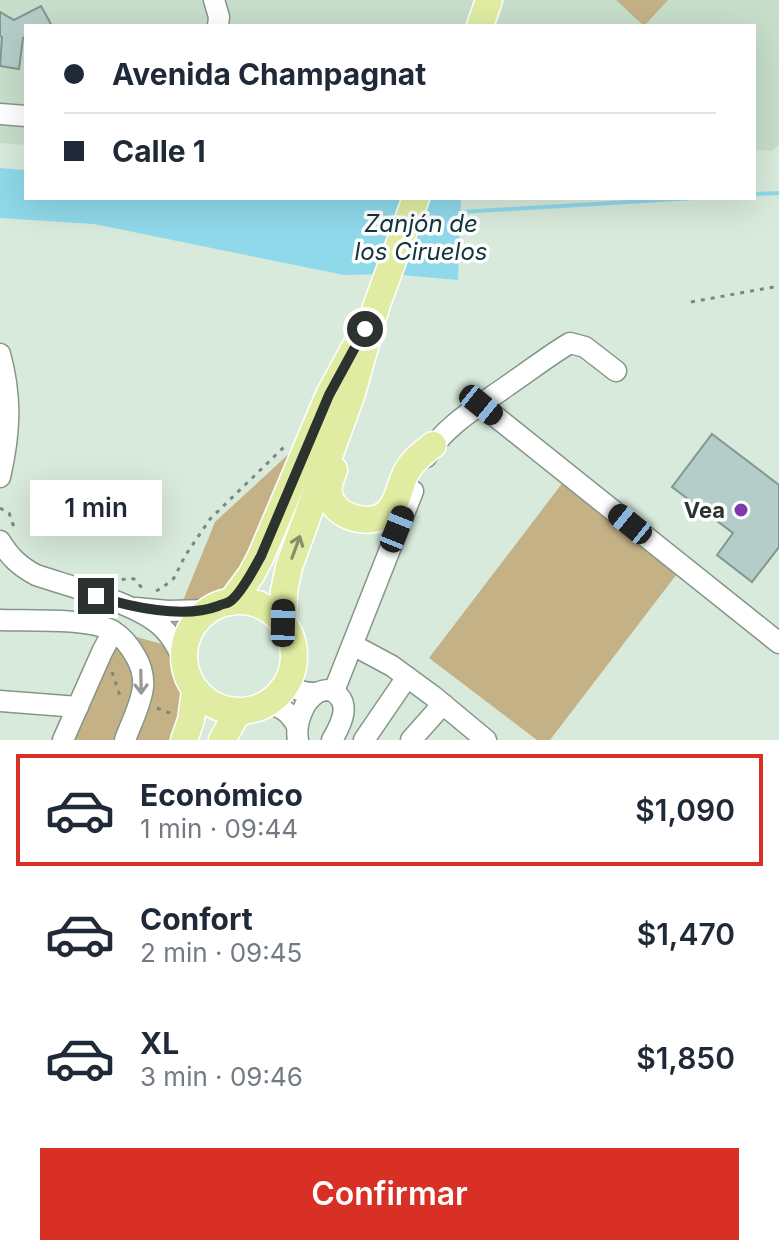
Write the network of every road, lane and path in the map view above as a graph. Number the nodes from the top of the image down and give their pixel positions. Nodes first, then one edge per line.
1 (214, 0) edge
2 (489, 0) edge
3 (218, 24) edge
4 (481, 24) edge
5 (0, 114) edge
6 (24, 116) edge
7 (415, 200) edge
8 (779, 286) edge
9 (691, 302) dead end
10 (376, 307) junction
11 (0, 354) edge
12 (616, 371) dead end
13 (352, 393) junction
14 (481, 405) junction
15 (289, 442) dead end
16 (433, 445) junction
17 (0, 477) edge
18 (0, 508) edge
19 (8, 540) edge
20 (0, 567) edge
21 (36, 575) junction
22 (95, 575) dead end
23 (120, 604) junction
24 (219, 606) junction
25 (0, 620) edge
26 (283, 623) junction
27 (113, 631) junction
28 (779, 643) edge
29 (353, 645) junction
30 (183, 660) junction
31 (290, 677) junction
32 (407, 677) junction
33 (195, 690) junction
34 (325, 692) junction
35 (0, 701) edge
36 (269, 703) junction
37 (443, 704) junction
38 (78, 707) junction
39 (238, 712) junction
40 (298, 733) edge
41 (481, 738) edge
42 (63, 740) edge
43 (125, 740) edge
44 (184, 740) edge
45 (222, 740) edge
46 (332, 740) edge
47 (364, 740) edge
48 (411, 740) edge

1 - 3 street
2 - 4 main road
5 - 6 street
7 - 10 main road
8 - 9 path
10 - 13 main road
10 - 24 main road
11 - 17 street
12 - 14 street
13 - 16 main road
26 -> 13 main road
14 - 16 street
14 - 28 street
15 - 22 path
16 - 29 street
18 - 19 path
19 - 21 street
20 - 21 street
21 - 23 street
23 - 24 street
23 - 30 street
24 - 26 main road
24 - 30 main road
25 - 27 street
26 - 31 main road
27 - 38 street
27 -> 43 street
29 - 32 street
29 - 34 street
30 - 33 main road
31 - 34 street
31 - 36 main road
32 - 37 street
32 - 47 street
33 - 39 main road
33 - 44 main road
34 - 40 street
34 - 46 street
35 - 38 street
36 - 39 main road
36 - 40 street
37 - 41 street
37 - 48 street
38 - 42 street
39 - 45 main road

